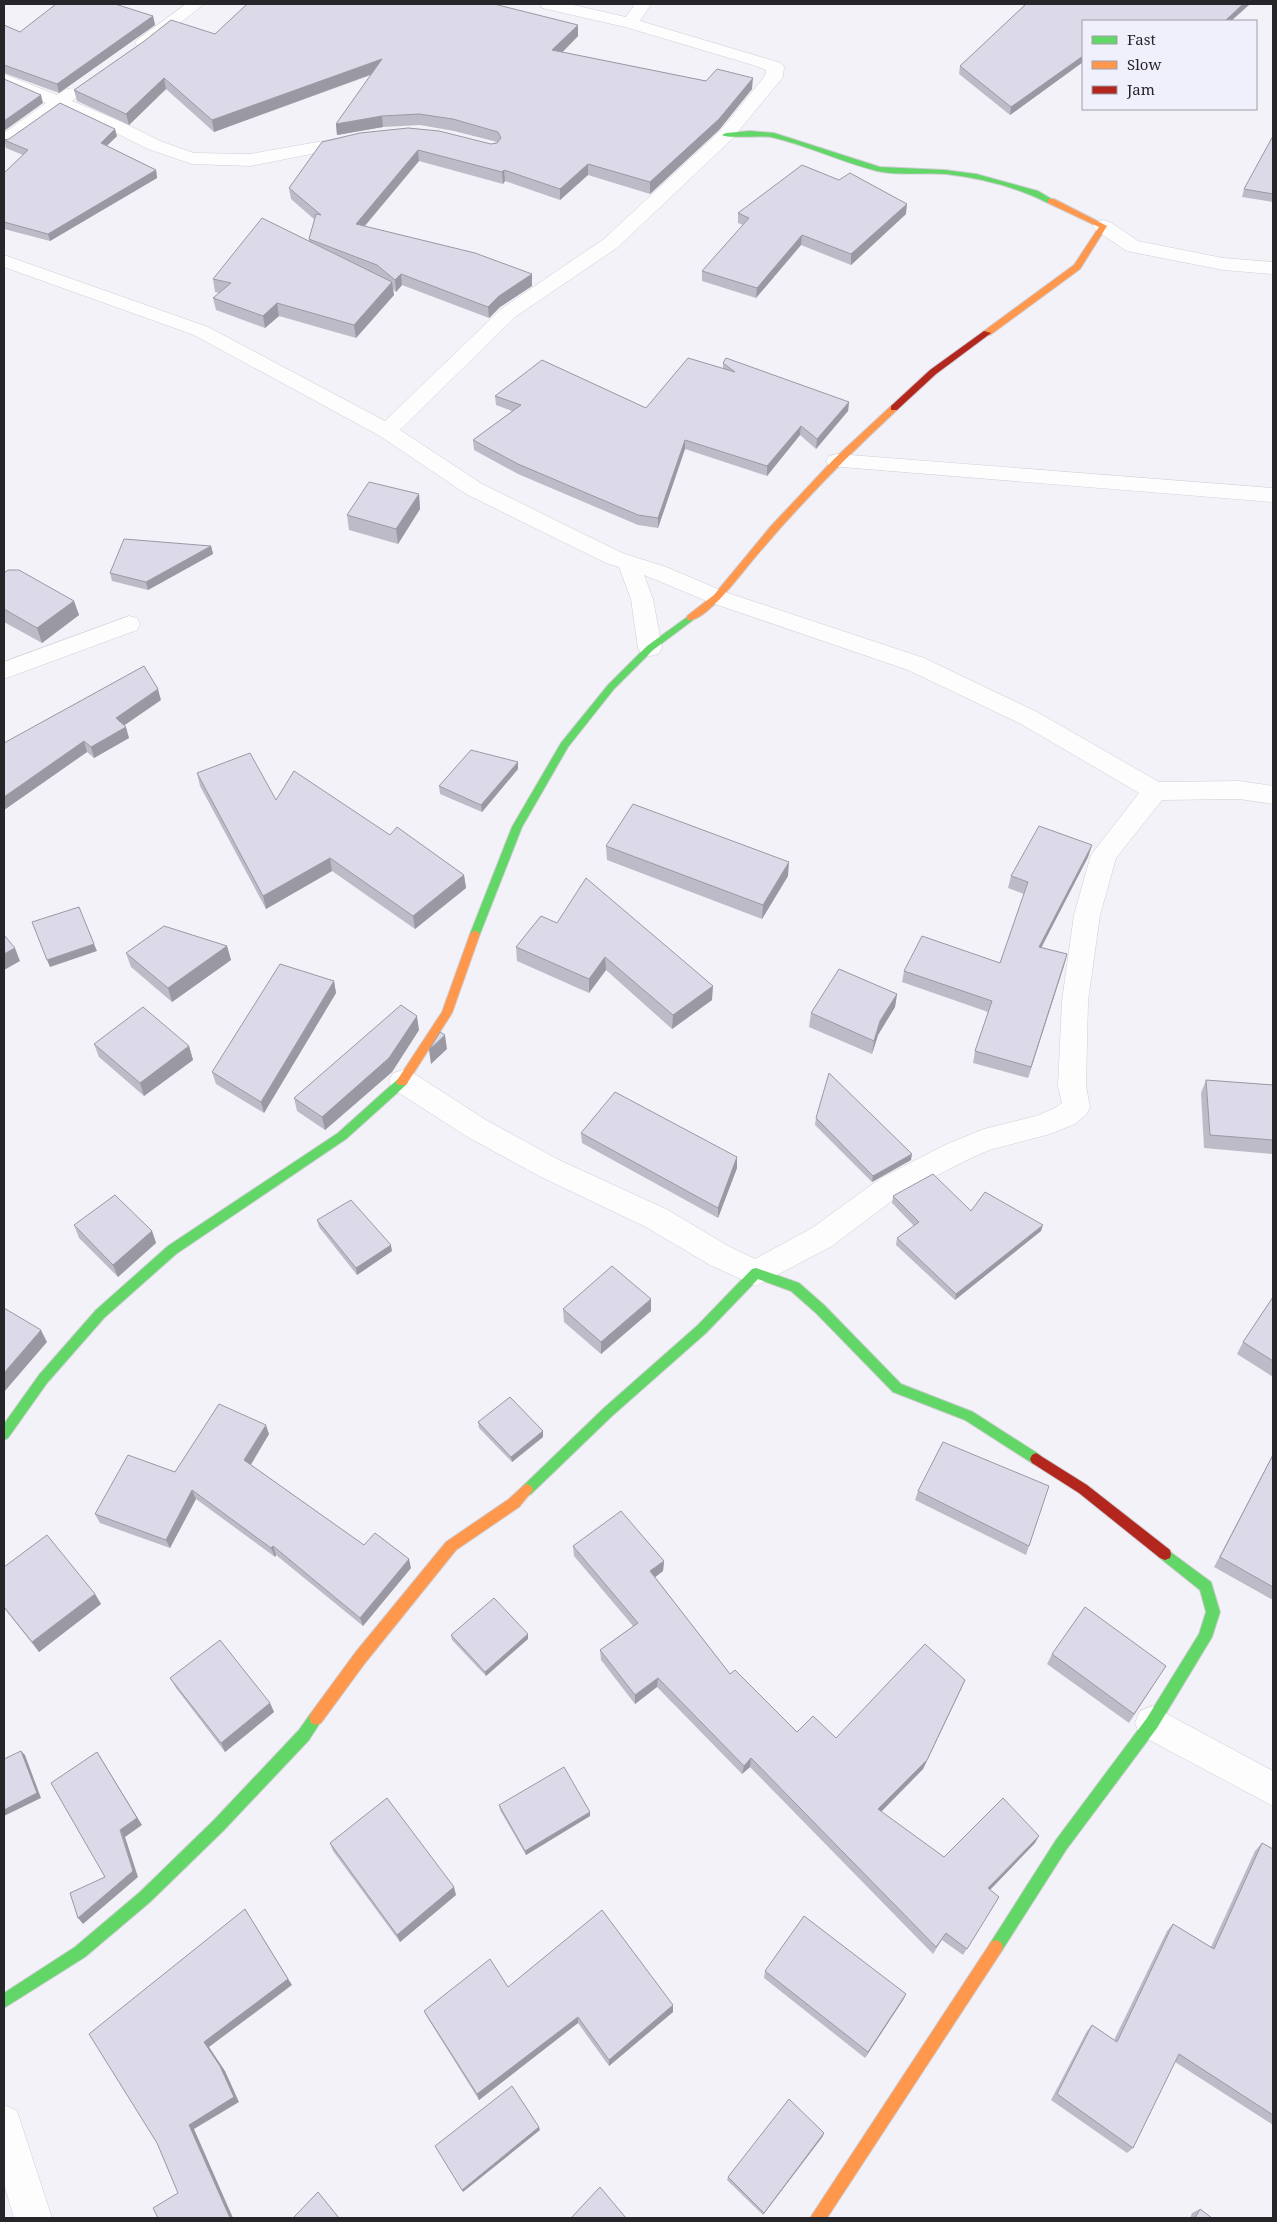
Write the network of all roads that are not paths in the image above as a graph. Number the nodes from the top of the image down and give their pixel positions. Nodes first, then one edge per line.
1 (196, 4) edge
2 (548, 4) edge
3 (642, 4) edge
4 (630, 23) junction
5 (130, 53) edge
6 (4, 79) edge
7 (83, 86) edge
8 (60, 102) junction
9 (726, 135) junction
10 (378, 136) edge
11 (4, 141) edge
12 (1103, 226) junction
13 (4, 261) edge
14 (1273, 268) edge
15 (387, 431) junction
16 (837, 461) junction
17 (1273, 495) edge
18 (628, 562) junction
19 (717, 597) junction
20 (129, 624) dead end
21 (650, 648) junction
22 (4, 671) edge
23 (1155, 791) junction
24 (1273, 795) edge
25 (403, 1081) junction
26 (756, 1273) junction
27 (4, 1434) edge
28 (1152, 1723) junction
29 (1273, 1789) edge
30 (4, 2001) edge
31 (4, 2124) edge
32 (33, 2218) edge
33 (818, 2218) edge

1 - 5 street
2 - 4 street
3 - 4 street
4 - 9 street
6 - 8 street
7 - 8 street
8 - 10 street
8 - 11 street
9 - 12 street
9 - 15 street
12 - 14 street
12 - 16 street
13 - 15 street
15 - 18 street
16 - 17 street
16 - 19 street
18 - 19 street
18 - 21 street
19 - 21 street
19 - 23 street
20 - 22 street
21 - 25 street
23 - 24 street
23 - 26 street
25 - 26 street
25 - 27 street
26 - 28 street
26 - 30 street
28 - 29 street
28 - 33 street
31 - 32 street

